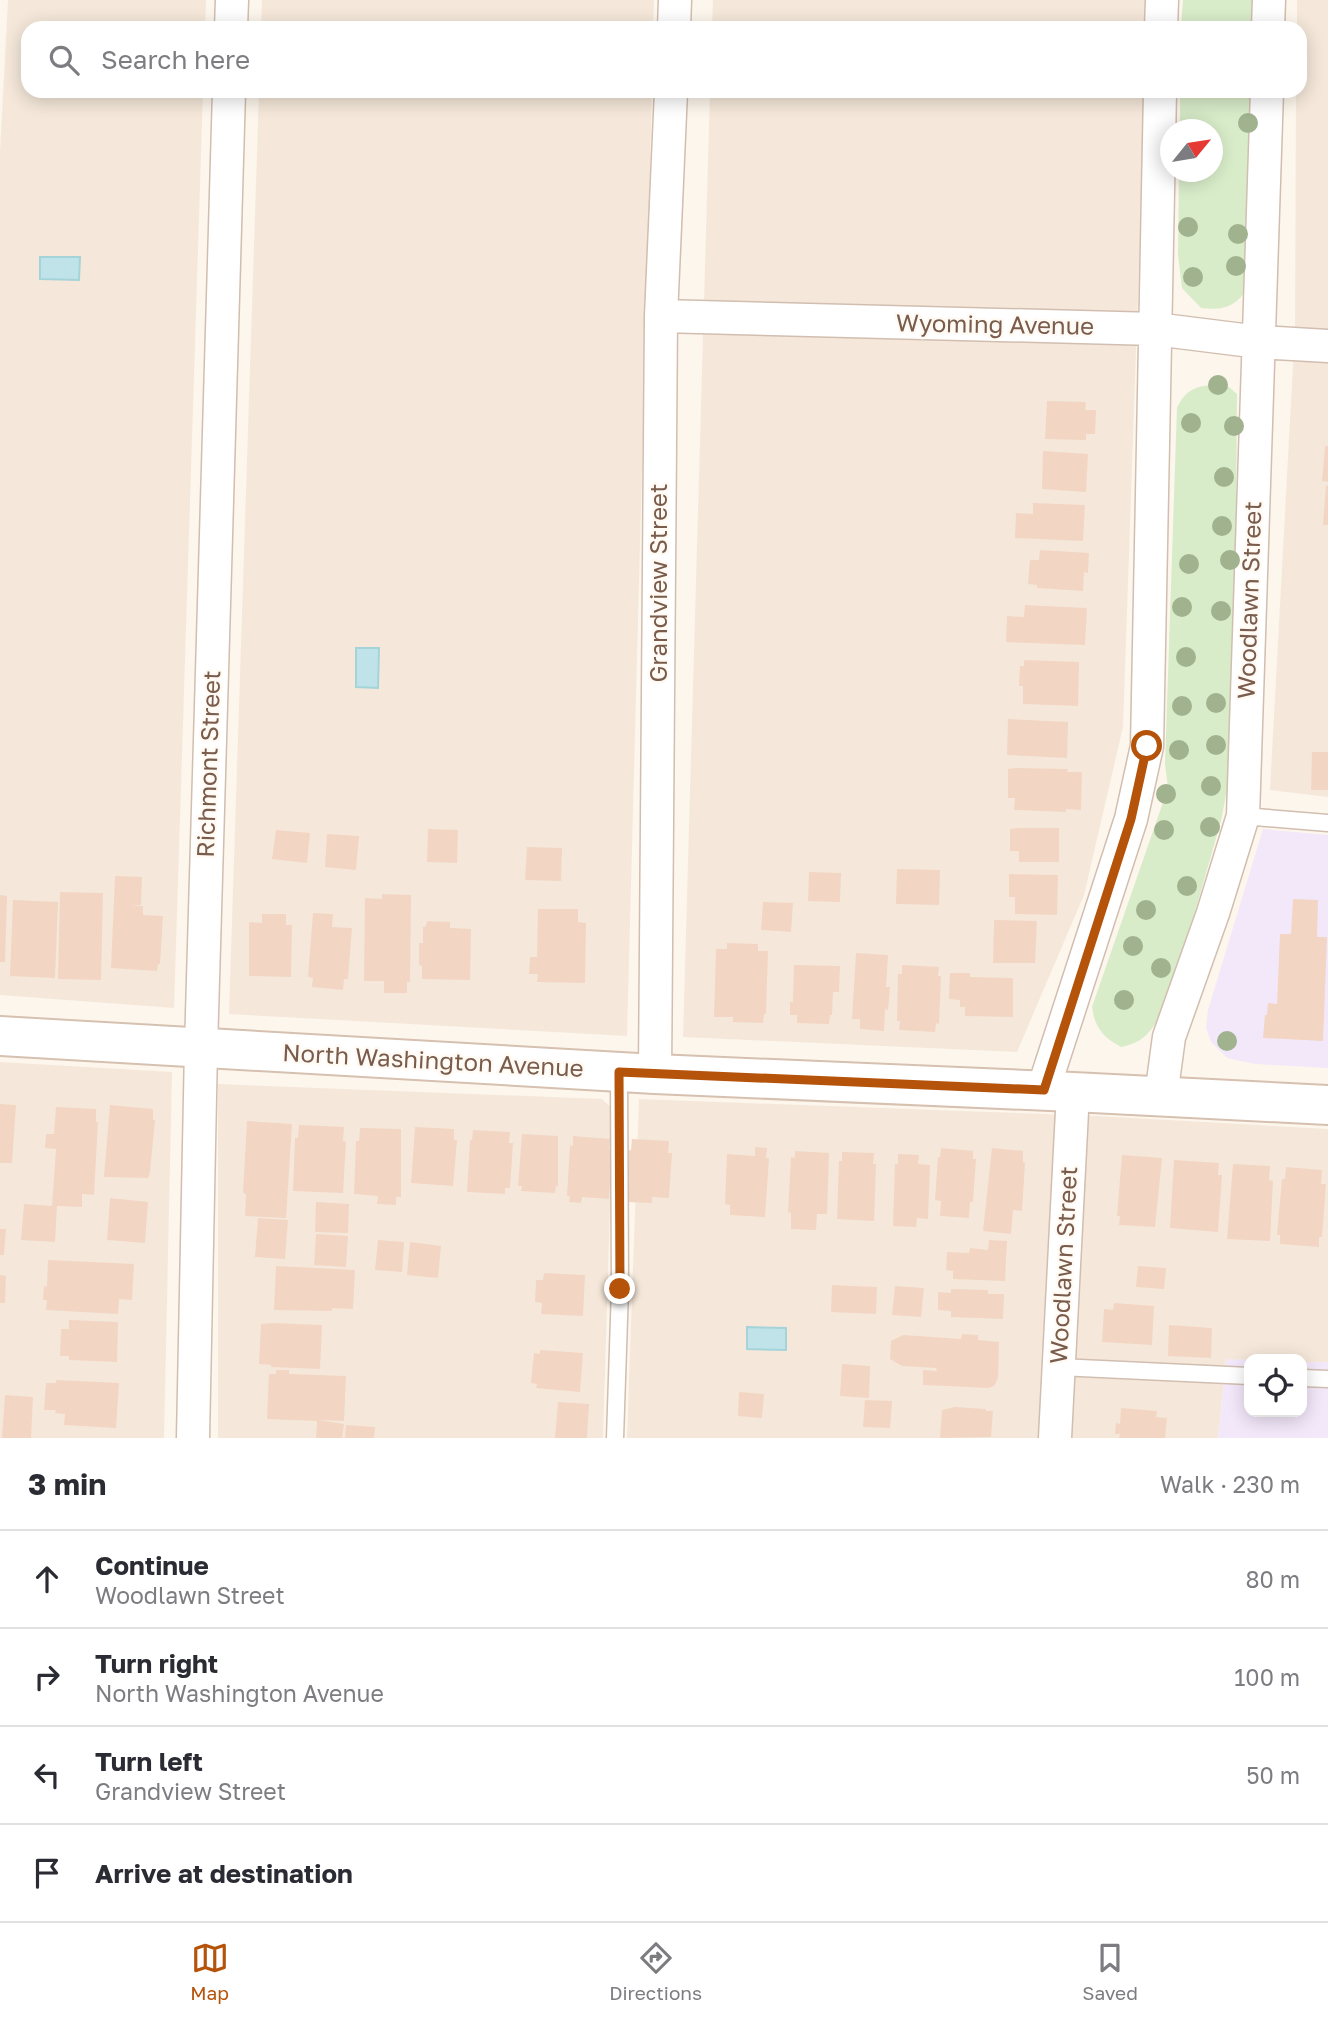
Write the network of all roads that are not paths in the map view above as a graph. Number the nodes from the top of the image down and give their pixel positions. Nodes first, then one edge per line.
1 (232, 0) edge
2 (676, 0) edge
3 (1162, 0) edge
4 (1269, 0) edge
5 (231, 21) edge
6 (674, 21) edge
7 (1161, 21) edge
8 (1268, 21) edge
9 (229, 98) edge
10 (671, 98) edge
11 (1160, 98) edge
12 (1266, 98) edge
13 (661, 316) junction
14 (1155, 329) junction
15 (1259, 342) junction
16 (1328, 346) edge
17 (1243, 816) junction
18 (1328, 824) edge
19 (0, 1036) edge
20 (201, 1048) junction
21 (637, 1073) junction
22 (1058, 1091) junction
23 (1161, 1096) junction
24 (1328, 1105) edge
25 (1059, 1367) junction
26 (1244, 1376) edge
27 (1307, 1378) edge
28 (1328, 1379) edge
29 (193, 1438) edge
30 (615, 1438) edge
31 (1055, 1438) edge

1 - 5 street
2 - 6 street
3 - 7 street
4 - 8 street
9 - 20 street, Richmont Street
10 - 13 street, Grandview Street
11 - 14 street, Woodlawn Street
12 - 15 street, Woodlawn Street
13 - 14 street, Wyoming Avenue
13 - 21 street, Grandview Street
14 - 15 street, Wyoming Avenue
14 - 22 street, Woodlawn Street
15 - 16 street, Wyoming Avenue
15 - 17 street, Woodlawn Street
17 - 18 lane
17 - 23 street, Woodlawn Street
19 - 20 street, North Washington Avenue
20 - 21 street, North Washington Avenue
20 - 29 street, Richmont Street
21 - 22 street, North Washington Avenue
21 - 30 lane, Grandview Street
22 - 23 street, North Washington Avenue
22 - 25 street, Woodlawn Street
23 - 24 street, North Washington Avenue
25 - 26 lane
25 - 31 street, Woodlawn Street
27 - 28 lane

